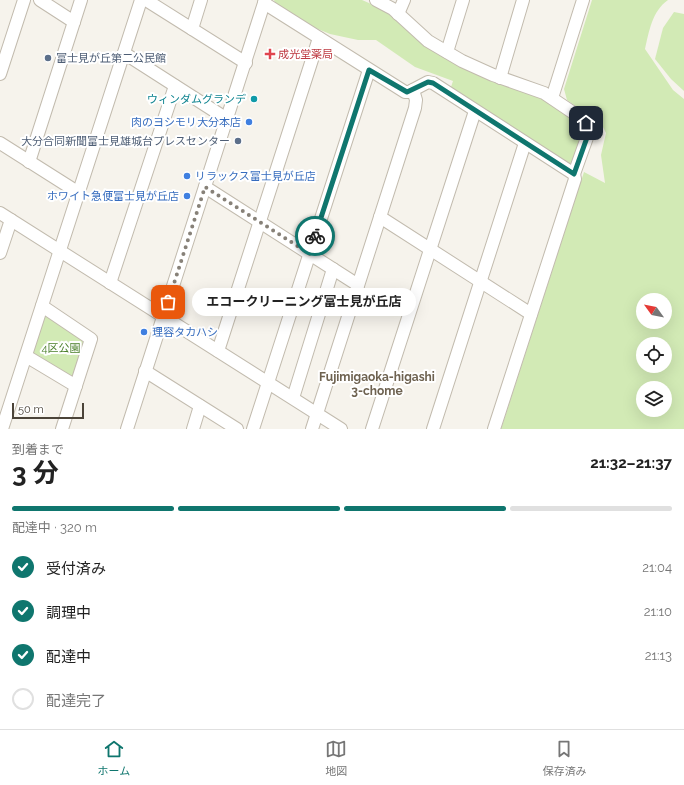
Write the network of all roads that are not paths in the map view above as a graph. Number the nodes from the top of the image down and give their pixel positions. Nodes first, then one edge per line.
1 (24, 0) edge
2 (40, 0) edge
3 (81, 0) edge
4 (141, 0) edge
5 (146, 0) edge
6 (201, 0) edge
7 (376, 0) edge
8 (404, 0) edge
9 (463, 0) edge
10 (523, 0) edge
11 (583, 0) edge
12 (264, 2) edge
13 (398, 14) junction
14 (74, 22) junction
15 (192, 29) junction
16 (319, 38) junction
17 (447, 52) junction
18 (124, 53) junction
19 (246, 63) junction
20 (369, 70) junction
21 (0, 74) edge
22 (500, 78) junction
23 (175, 86) junction
24 (413, 90) junction
25 (552, 98) junction
26 (475, 111) junction
27 (227, 119) junction
28 (0, 143) edge
29 (525, 143) junction
30 (29, 162) junction
31 (574, 174) junction
32 (205, 187) junction
33 (79, 193) junction
34 (0, 213) edge
35 (380, 217) junction
36 (10, 220) junction
37 (259, 222) junction
38 (430, 249) junction
39 (60, 251) junction
40 (0, 253) edge
41 (310, 254) junction
42 (333, 269) junction
43 (481, 281) junction
44 (110, 283) junction
45 (358, 285) junction
46 (42, 306) junction
47 (531, 314) junction
48 (163, 317) junction
49 (218, 351) junction
50 (26, 356) junction
51 (145, 371) junction
52 (268, 382) junction
53 (76, 386) junction
54 (293, 398) junction
55 (200, 406) junction
56 (317, 414) junction
57 (2, 429) edge
58 (62, 429) edge
59 (127, 429) edge
60 (193, 429) edge
61 (237, 429) edge
62 (252, 429) edge
63 (312, 429) edge
64 (341, 429) edge
65 (372, 429) edge
66 (433, 429) edge
67 (494, 429) edge

1 - 21 street
2 - 14 street
3 - 14 street
4 - 18 street
5 - 15 street
6 - 15 street
7 - 13 street
8 - 13 street
9 - 17 street
10 - 22 street
11 - 25 street
12 - 16 street
12 - 19 street
13 - 17 street
14 - 30 street
15 - 19 street
16 - 20 street
16 - 37 street
17 - 22 street
18 - 23 street
18 - 33 street
19 - 27 street
20 - 24 street
20 - 41 street
22 - 25 street
23 - 27 street
23 - 44 street
24 - 26 street
24 - 35 street
25 - 31 street
26 - 29 street
26 - 38 street
27 - 32 street
28 - 30 street
29 - 31 street
29 - 43 street
30 - 33 street
31 - 47 street
32 - 37 street
32 - 48 street
33 - 39 street
34 - 36 street
35 - 38 street
35 - 45 street
36 - 39 street
36 - 40 street
37 - 41 street
37 - 49 street
38 - 43 street
38 - 65 street
39 - 44 street
39 - 46 street
41 - 42 street
41 - 52 street
42 - 45 street
42 - 54 street
43 - 47 street
43 - 66 street
44 - 48 street
45 - 56 street
46 - 50 street
46 - 53 street
47 - 67 street
48 - 49 street
48 - 51 street
49 - 52 street
50 - 53 street
50 - 57 street
51 - 55 street
51 - 59 street
52 - 54 street
52 - 62 street
53 - 58 street
54 - 56 street
55 - 60 street
55 - 61 street
56 - 63 street
56 - 64 street

